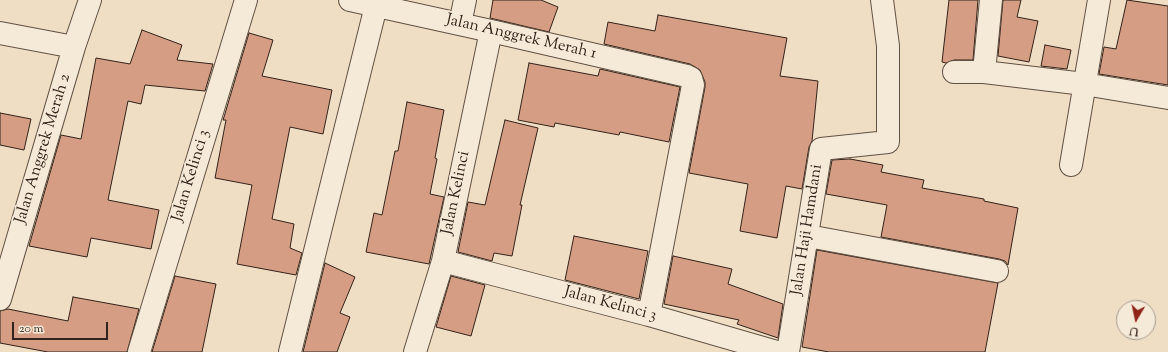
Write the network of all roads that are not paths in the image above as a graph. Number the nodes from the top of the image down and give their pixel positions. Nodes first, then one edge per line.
1 (90, 0) edge
2 (246, 0) edge
3 (350, 0) edge
4 (465, 0) edge
5 (882, 0) edge
6 (991, 0) edge
7 (1099, 0) edge
8 (376, 6) junction
9 (460, 24) junction
10 (491, 31) junction
11 (0, 33) edge
12 (74, 47) junction
13 (954, 72) dead end
14 (984, 72) junction
15 (1084, 84) junction
16 (1168, 98) edge
17 (1071, 165) dead end
18 (808, 236) junction
19 (443, 260) junction
20 (997, 271) dead end
21 (0, 298) edge
22 (649, 315) junction
23 (139, 352) edge
24 (290, 352) edge
25 (415, 352) edge
26 (777, 352) edge
27 (788, 352) edge

1 - 12 street, Jalan Anggrek Merah 2
2 - 23 street, Jalan Kelinci 3
3 - 8 street, Jalan Anggrek Merah 1
4 - 9 street
5 - 18 street, Jalan Haji Hamdani
6 - 14 street
7 - 15 street
8 - 9 street, Jalan Anggrek Merah 1
8 - 24 street
9 - 10 street, Jalan Anggrek Merah 1
10 - 19 street, Jalan Kelinci
10 - 22 street, Jalan Anggrek Merah 1
11 - 12 street
12 - 21 street, Jalan Anggrek Merah 2
13 - 14 street
14 - 15 street
15 - 16 street
15 - 17 street
18 - 20 street
18 - 27 street, Jalan Haji Hamdani
19 - 22 street, Jalan Kelinci 3
19 - 25 street, Jalan Kelinci
22 - 26 street, Jalan Kelinci 3

